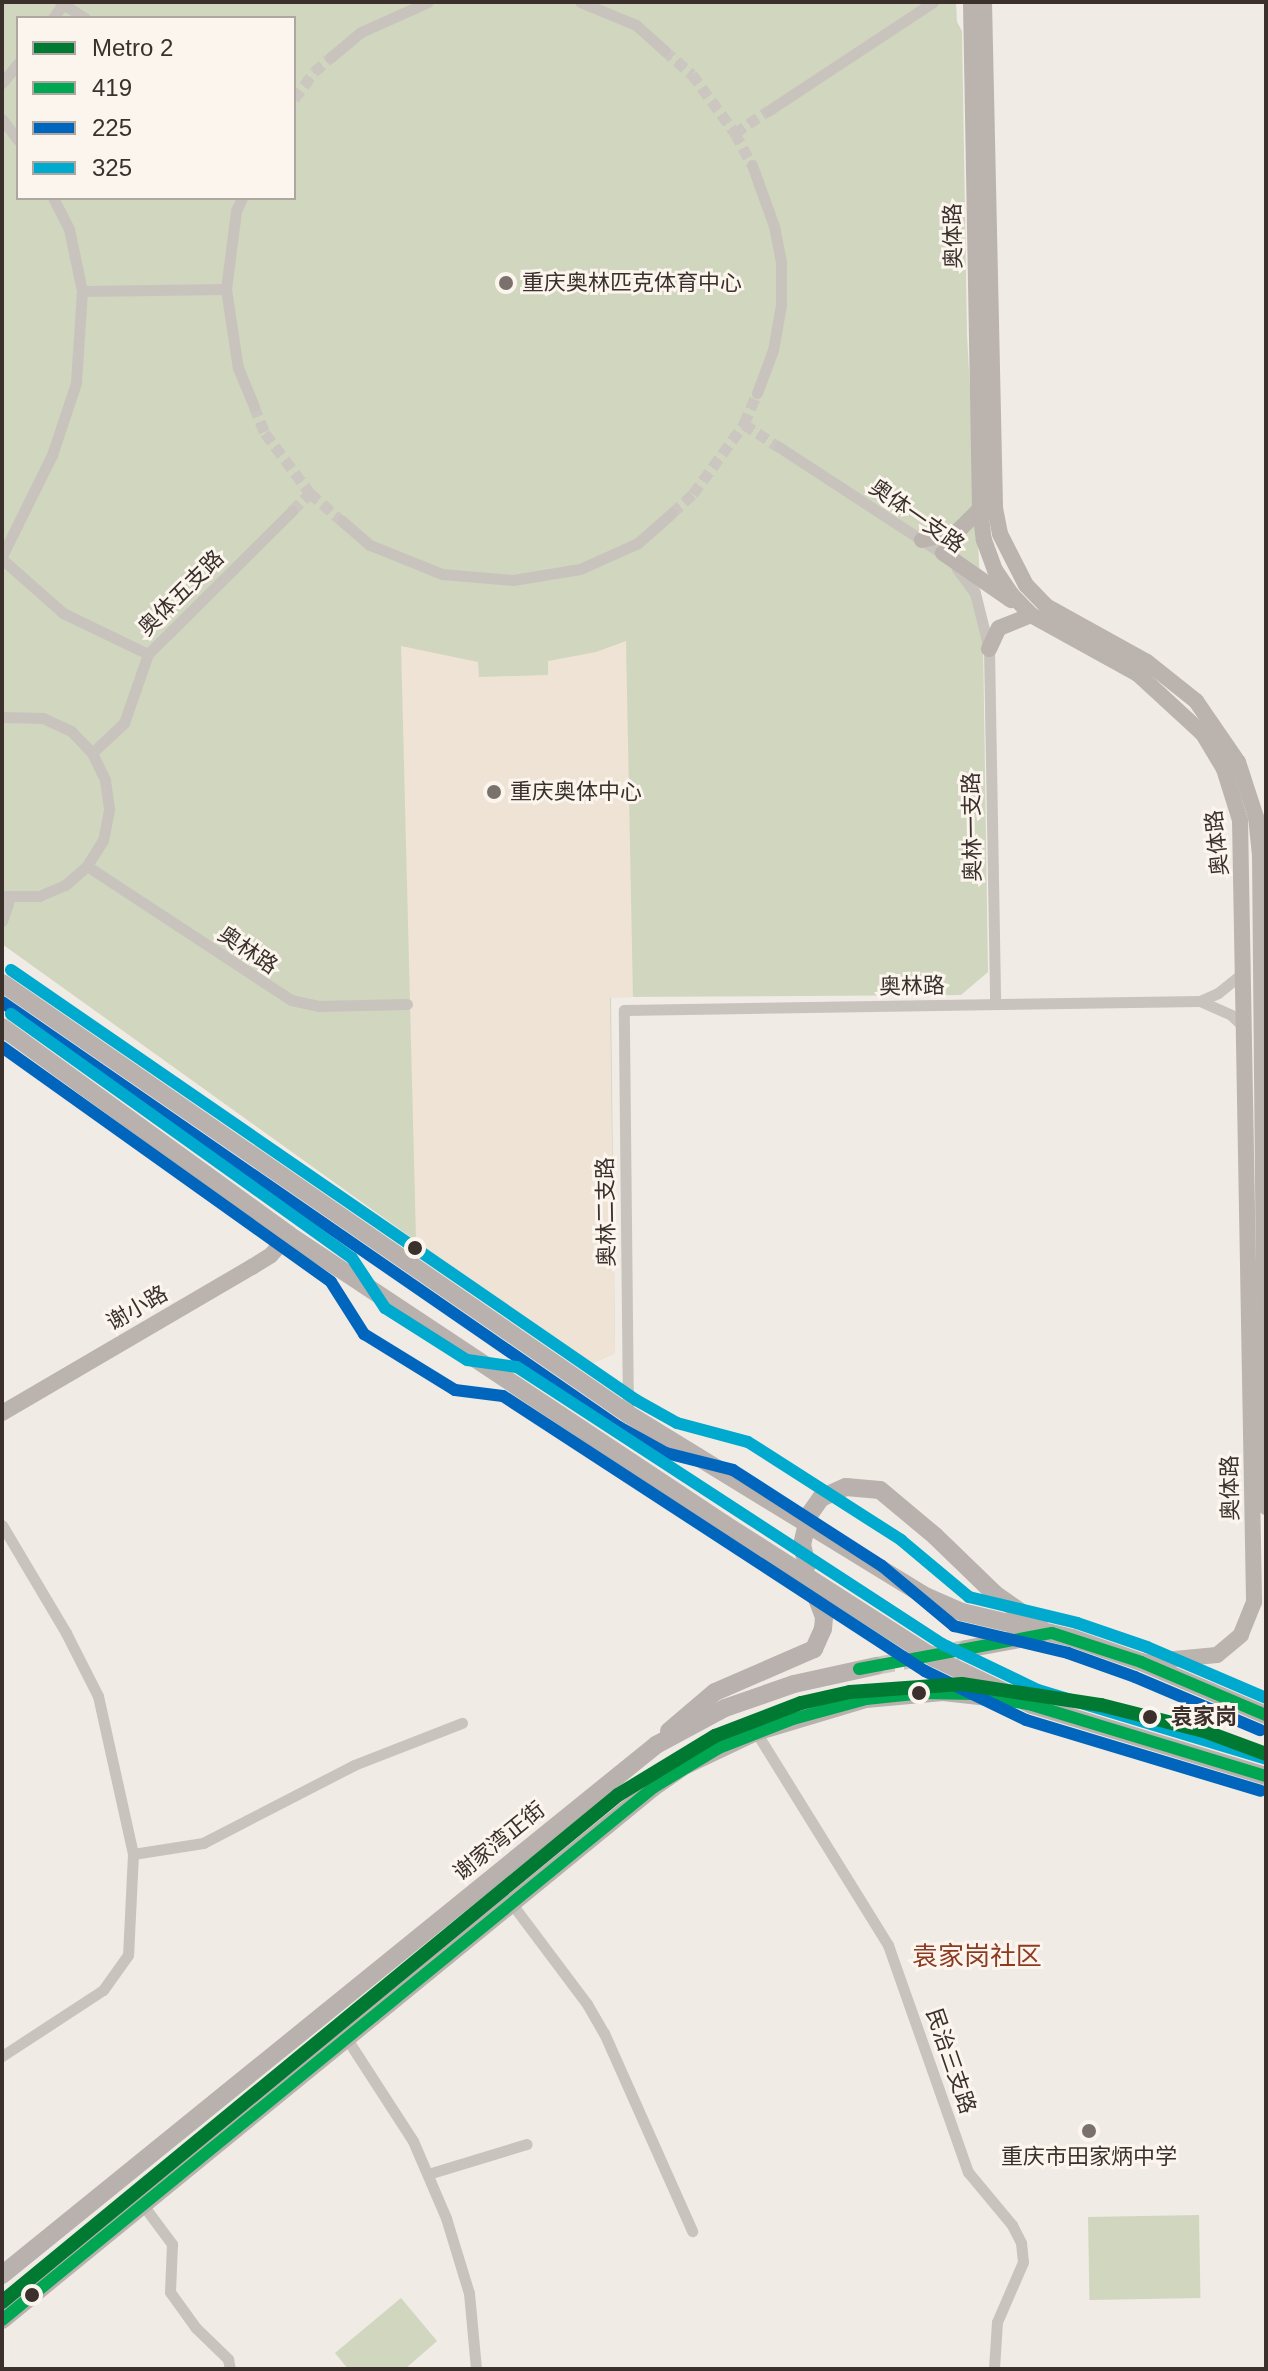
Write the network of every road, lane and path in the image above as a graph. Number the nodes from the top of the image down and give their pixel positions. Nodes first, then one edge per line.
1 (428, 2) edge
2 (580, 2) edge
3 (933, 2) edge
4 (971, 2) edge
5 (984, 2) edge
6 (62, 3) edge
7 (82, 16) edge
8 (664, 50) tunnel mouth
9 (331, 57) tunnel mouth
10 (16, 66) edge
11 (2, 83) edge
12 (768, 111) tunnel mouth
13 (2, 119) edge
14 (16, 137) edge
15 (752, 165) tunnel mouth
16 (54, 200) edge
17 (241, 200) edge
18 (226, 289) junction
19 (82, 291) junction
20 (757, 393) tunnel mouth
21 (254, 406) tunnel mouth
22 (779, 447) tunnel mouth
23 (980, 509) junction
24 (292, 511) tunnel mouth
25 (672, 513) tunnel mouth
26 (342, 521) tunnel mouth
27 (922, 540) junction
28 (943, 553) junction
29 (2, 557) edge
30 (1031, 615) junction
31 (989, 649) junction
32 (148, 654) junction
33 (2, 717) edge
34 (92, 753) junction
35 (87, 866) junction
36 (6, 897) edge
37 (2, 921) edge
38 (1244, 972) junction
39 (2, 983) edge
40 (1200, 1001) junction
41 (407, 1004) dead end
42 (995, 1004) junction
43 (1263, 1008) edge
44 (624, 1010) joint
45 (2, 1027) edge
46 (1245, 1028) junction
47 (1263, 1115) edge
48 (1258, 1205) edge
49 (289, 1235) junction
50 (2, 1413) edge
51 (628, 1414) junction
52 (1266, 1507) edge
53 (2, 1525) edge
54 (801, 1567) junction
55 (1052, 1633) junction
56 (966, 1649) tunnel mouth
57 (1141, 1662) junction
58 (876, 1666) tunnel mouth
59 (1032, 1705) junction
60 (1266, 1715) edge
61 (462, 1723) dead end
62 (756, 1732) junction
63 (656, 1745) junction
64 (1266, 1776) edge
65 (133, 1854) junction
66 (512, 1904) junction
67 (347, 2039) junction
68 (2, 2056) edge
69 (527, 2144) dead end
70 (428, 2174) junction
71 (143, 2205) junction
72 (692, 2231) dead end
73 (2, 2275) edge
74 (2, 2320) edge
75 (230, 2369) edge
76 (476, 2369) edge
77 (994, 2369) edge

1 - 9 street
2 - 8 street
3 - 12 street
4 - 23 main road, 奥体路
5 - 43 main road, 奥体路
6 - 7 street
10 - 11 street
13 - 14 street
15 - 20 street
16 - 19 street
17 - 18 street
18 - 19 street
18 - 21 street
19 - 29 street
22 - 27 street, 奥体一支路
23 - 27 main road
23 - 30 main road, 奥体路
24 - 32 street, 奥体五支路
25 - 26 street
27 - 28 street, 奥体一支路
28 - 30 main road
28 - 31 street, 奥体一支路
29 - 32 street
30 - 31 main road
30 - 38 main road, 奥体路
31 - 42 street, 奥林一支路
32 - 34 street, 奥体五支路
33 - 34 street
34 - 35 street
35 - 36 street
35 - 41 street, 奥林路
36 - 37 street
38 - 40 street
38 - 46 main road, 奥体路
39 - 51 main road
40 - 42 street, 奥林路
40 - 46 street, 奥林路
42 - 44 street, 奥林路
43 - 47 main road, 奥体路
44 - 51 street, 奥林二支路
45 - 49 main road
46 - 48 main road, 奥体路
47 - 48 main road, 奥体路
48 - 52 main road, 奥体路
48 - 57 main road, 奥体路
49 - 50 main road, 谢小路
49 - 54 main road
51 - 55 main road
53 - 65 street
54 - 55 main road, bridge
54 - 59 main road
54 - 63 main road
55 - 56 main road
55 - 57 main road
57 - 60 main road
58 - 63 main road, 谢家湾正街
59 - 62 main road
59 - 64 main road
61 - 65 street
62 - 66 main road
62 - 77 street, 民治三支路
63 - 73 main road, 谢家湾正街
65 - 68 street
66 - 67 main road
66 - 72 street
67 - 70 street
67 - 71 main road
69 - 70 street
70 - 76 street
71 - 74 main road
71 - 75 street

